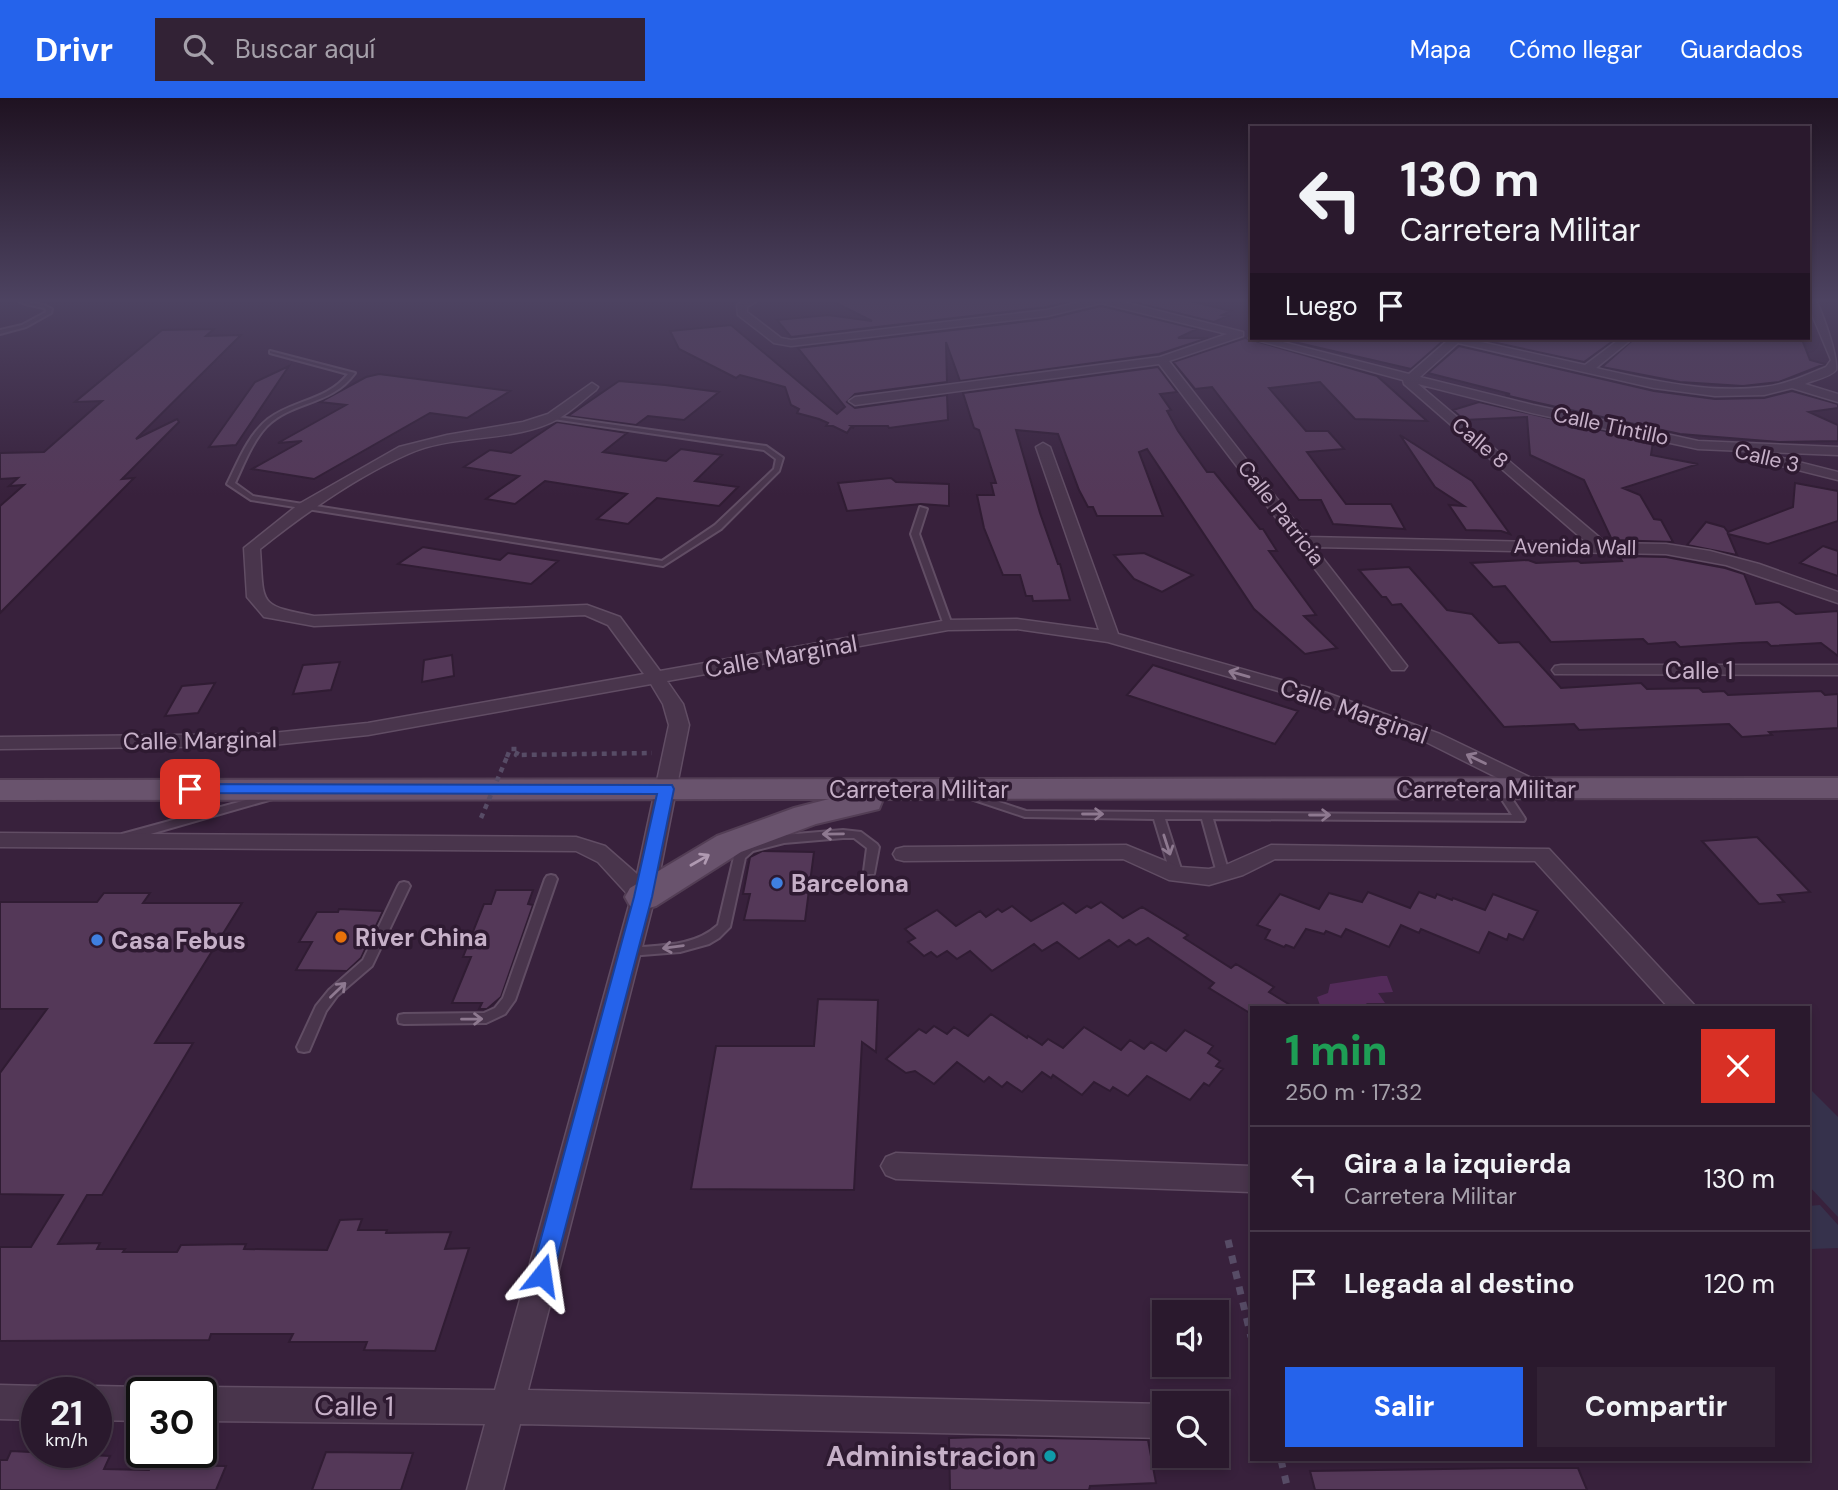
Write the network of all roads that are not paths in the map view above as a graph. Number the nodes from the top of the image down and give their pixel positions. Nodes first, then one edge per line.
1 (321, 365) edge
2 (1125, 365) edge
3 (1166, 365) edge
4 (1364, 365) edge
5 (1425, 365) edge
6 (1570, 365) edge
7 (1592, 365) edge
8 (1834, 365) edge
9 (1587, 369) junction
10 (1412, 377) junction
11 (1793, 384) junction
12 (592, 387) dead end
13 (1838, 398) edge
14 (855, 401) dead end
15 (553, 417) junction
16 (1043, 447) dead end
17 (1725, 448) junction
18 (1838, 451) edge
19 (1838, 476) edge
20 (304, 507) junction
21 (923, 509) dead end
22 (1303, 542) junction
23 (1601, 547) junction
24 (1838, 598) edge
25 (948, 625) junction
26 (1110, 637) junction
27 (1398, 666) dead end
28 (1561, 670) dead end
29 (1838, 670) edge
30 (657, 679) junction
31 (0, 743) edge
32 (302, 788) junction
33 (1838, 788) edge
34 (666, 789) junction
35 (913, 789) junction
36 (952, 789) junction
37 (1500, 789) junction
38 (1538, 789) junction
39 (0, 790) edge
40 (1158, 815) junction
41 (1206, 815) junction
42 (0, 840) edge
43 (116, 840) junction
44 (904, 854) dead end
45 (870, 871) dead end
46 (1223, 873) junction
47 (1177, 875) junction
48 (551, 879) dead end
49 (404, 886) dead end
50 (643, 897) junction
51 (628, 952) junction
52 (1682, 1006) edge
53 (404, 1019) dead end
54 (304, 1047) dead end
55 (896, 1166) dead end
56 (1250, 1179) edge
57 (0, 1402) edge
58 (21, 1403) edge
59 (217, 1404) edge
60 (507, 1407) junction
61 (1152, 1421) edge
62 (485, 1490) edge

1 - 20 lane
2 - 14 street
3 - 22 street, Calle Patricia
4 - 10 street, Calle Tintillo
5 - 10 street
6 - 9 street
7 - 9 street
8 - 11 street
9 - 11 street
10 - 17 street, Calle Tintillo
10 - 23 street, Calle 8
11 - 13 street
12 - 15 street
15 - 20 street
15 - 20 lane
16 - 26 street
17 - 18 street, Calle 3
17 - 19 street, Calle 3
20 - 30 street
21 - 25 lane
22 - 23 street, Avenida Wall
22 - 27 street, Calle Patricia
23 - 24 street, Avenida Wall
25 - 26 street, Calle Marginal
25 - 30 street, Calle Marginal
38 -> 26 street, Calle Marginal
28 - 29 street, Calle 1
30 - 31 street, Calle Marginal
30 - 34 street
32 - 34 main road, Carretera Militar
32 - 39 main road, Carretera Militar
32 - 43 lane
33 - 38 main road, Carretera Militar
34 - 35 main road, Carretera Militar
34 - 50 street
35 - 36 main road, Carretera Militar
50 -> 35 main road
36 - 37 main road, Carretera Militar
36 -> 40 lane
37 - 38 main road, Carretera Militar
41 -> 37 lane
40 - 41 lane
40 -> 47 lane
41 - 46 lane
42 - 43 street
43 - 50 street
44 - 47 street
45 -> 51 lane
46 - 47 street
46 - 52 street
53 -> 48 lane
54 -> 49 lane
50 - 51 street
51 - 60 street
55 - 56 street
57 - 58 street
59 - 60 street, Calle 1
60 - 61 street, Calle 1
60 - 62 street

